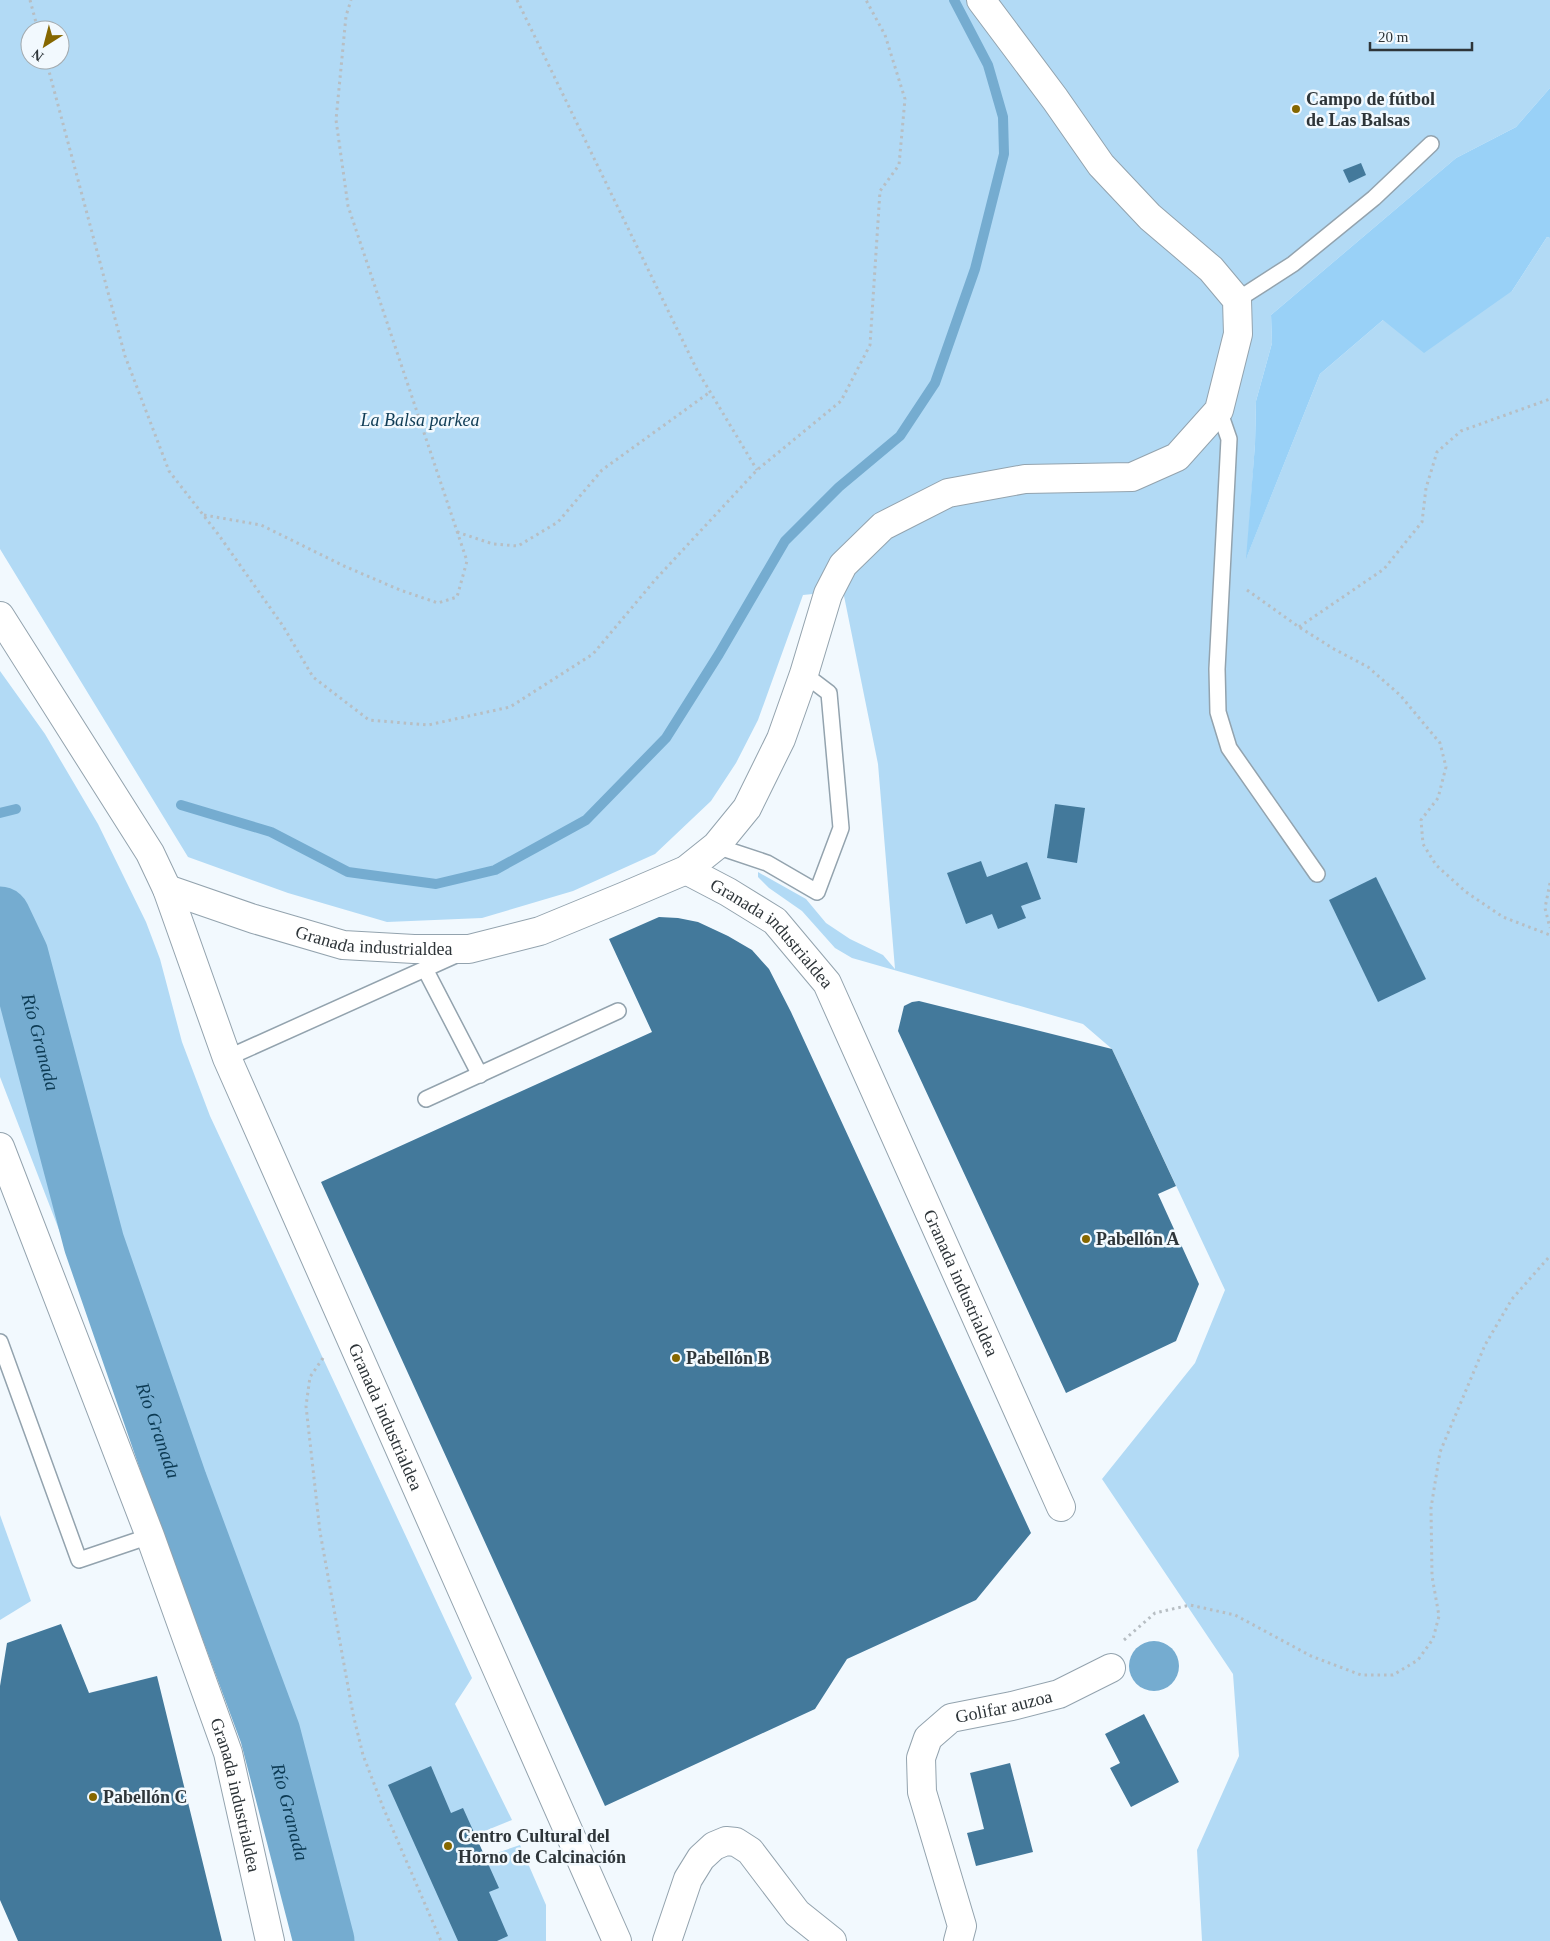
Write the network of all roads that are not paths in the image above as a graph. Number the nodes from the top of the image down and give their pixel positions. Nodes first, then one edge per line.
1 (981, 0) edge
2 (1431, 144) dead end
3 (1236, 300) junction
4 (1219, 410) junction
5 (0, 616) edge
6 (804, 674) junction
7 (716, 846) junction
8 (686, 870) junction
9 (1317, 874) dead end
10 (167, 889) junction
11 (468, 949) junction
12 (425, 969) junction
13 (618, 1011) dead end
14 (227, 1058) junction
15 (480, 1075) junction
16 (426, 1099) dead end
17 (0, 1147) edge
18 (0, 1342) edge
19 (1061, 1507) dead end
20 (150, 1536) junction
21 (1111, 1668) road end
22 (270, 1941) edge
23 (617, 1941) edge
24 (667, 1941) edge
25 (832, 1941) edge
26 (958, 1941) edge

1 - 3 street
2 - 3 lane
3 - 4 street
4 - 6 street
4 - 9 lane
5 - 10 street, Granada industrialdea
6 - 7 street
6 - 7 lane
7 - 8 street
8 - 11 street, Granada industrialdea
8 - 19 street, Granada industrialdea
10 - 11 street, Granada industrialdea
10 - 14 street, Granada industrialdea
11 - 12 lane
12 - 14 lane
12 - 15 lane
13 - 15 lane
14 - 23 street, Granada industrialdea
15 - 16 lane
17 - 20 street, Granada industrialdea
18 - 20 lane
20 - 22 street, Granada industrialdea
21 - 26 street, Golifar auzoa
24 - 25 street

